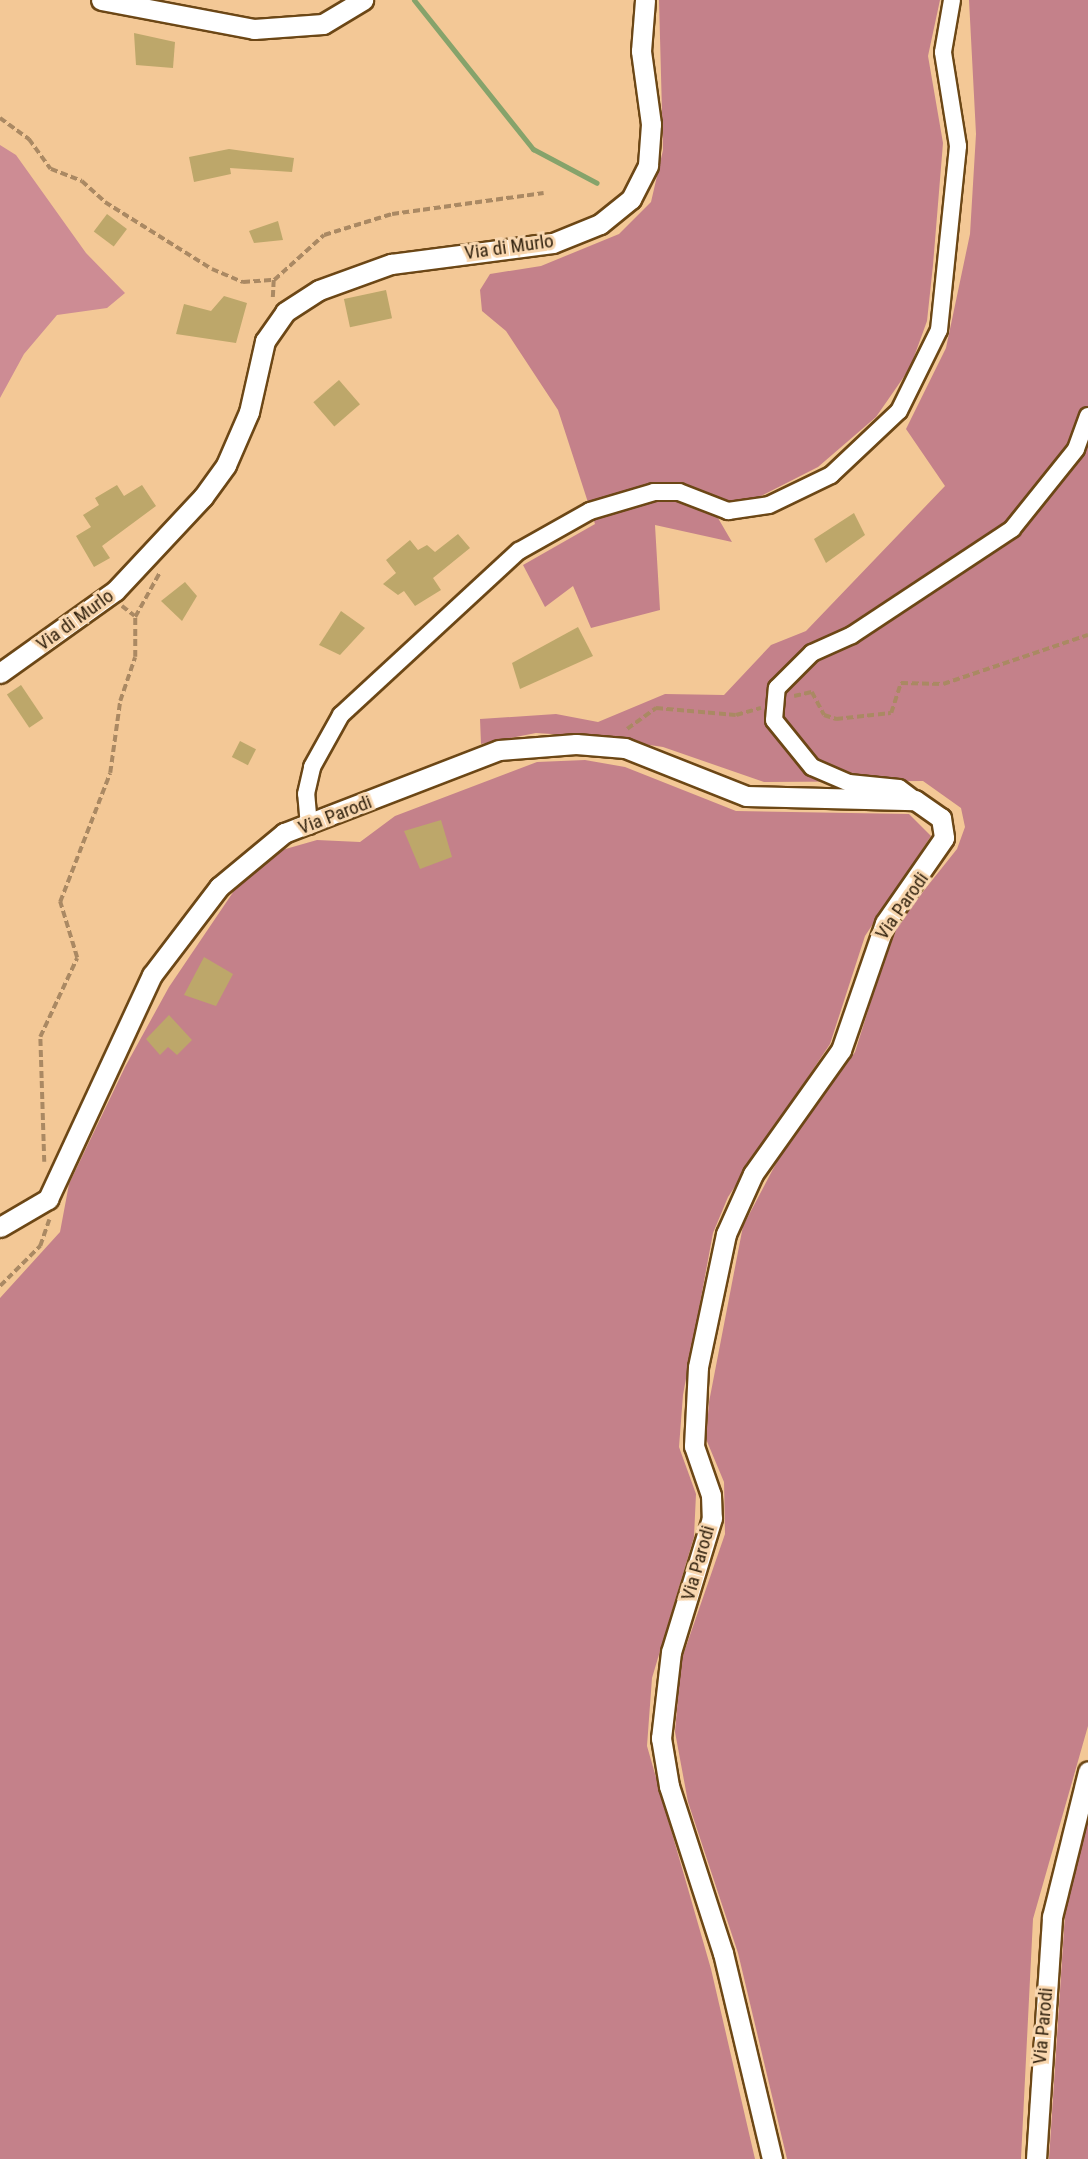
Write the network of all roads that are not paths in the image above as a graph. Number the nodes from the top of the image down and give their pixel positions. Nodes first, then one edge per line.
1 (101, 0) edge
2 (363, 0) edge
3 (645, 0) edge
4 (952, 0) edge
5 (1088, 416) edge
6 (0, 673) edge
7 (915, 800) junction
8 (309, 826) junction
9 (0, 1227) edge
10 (1088, 1771) edge
11 (772, 2159) edge
12 (1036, 2159) edge

1 - 2 street
3 - 6 street, Via di Murlo
4 - 8 street
5 - 7 street
7 - 8 street, Via Parodi
7 - 11 street, Via Parodi
8 - 9 street, Via Parodi
10 - 12 street, Via Parodi

